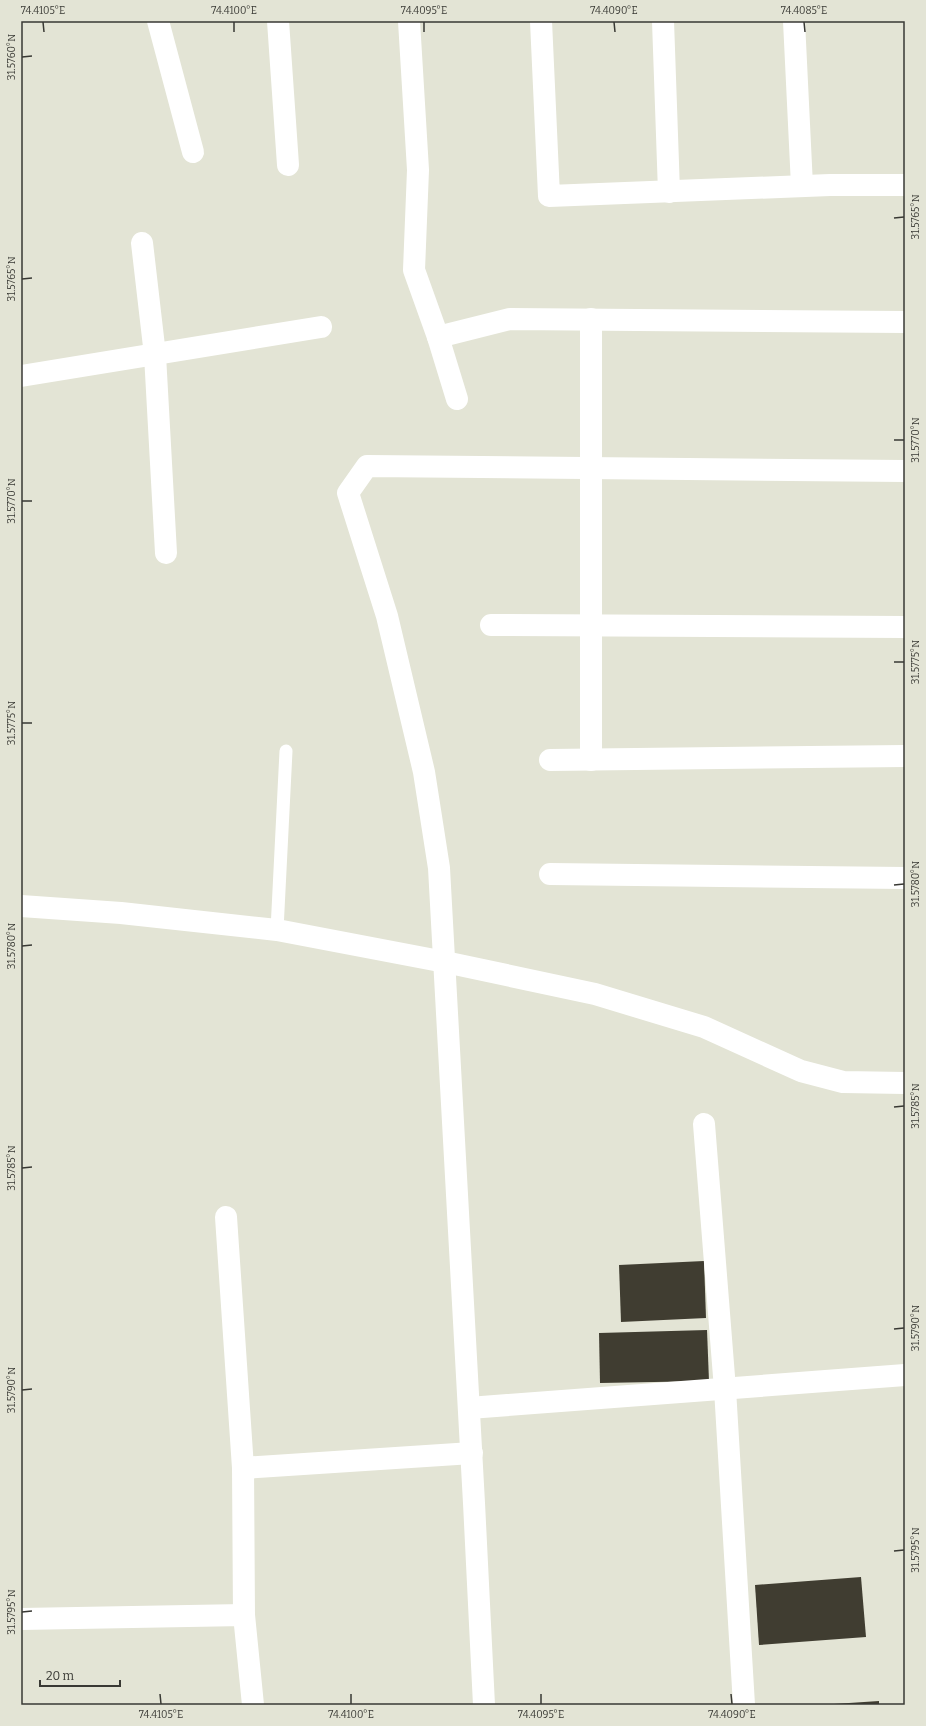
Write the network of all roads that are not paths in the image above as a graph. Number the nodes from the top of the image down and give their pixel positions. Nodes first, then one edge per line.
1 (158, 21) edge
2 (278, 21) edge
3 (409, 21) edge
4 (540, 21) edge
5 (663, 21) edge
6 (794, 21) edge
7 (193, 152) dead end
8 (288, 165) dead end
9 (905, 185) edge
10 (802, 186) junction
11 (669, 192) junction
12 (142, 243) dead end
13 (591, 319) junction
14 (905, 322) edge
15 (321, 328) dead end
16 (438, 337) junction
17 (154, 355) junction
18 (21, 376) edge
19 (457, 399) dead end
20 (591, 468) junction
21 (905, 471) edge
22 (166, 553) dead end
23 (491, 625) dead end
24 (591, 626) junction
25 (905, 627) edge
26 (286, 751) dead end
27 (905, 756) edge
28 (550, 760) dead end
29 (591, 760) junction
30 (550, 874) dead end
31 (905, 878) edge
32 (21, 906) edge
33 (277, 930) junction
34 (445, 962) junction
35 (905, 1083) edge
36 (704, 1124) dead end
37 (226, 1217) dead end
38 (905, 1375) edge
39 (725, 1389) junction
40 (469, 1408) junction
41 (472, 1453) junction
42 (243, 1468) junction
43 (244, 1615) junction
44 (21, 1619) edge
45 (253, 1705) edge
46 (484, 1705) edge
47 (744, 1705) edge

1 - 7 street
2 - 8 street
3 - 16 street
4 - 11 street
5 - 11 street
6 - 10 street
9 - 10 street
10 - 11 street
12 - 17 street
13 - 14 street
13 - 16 street
13 - 20 street
15 - 17 street
16 - 19 street
17 - 18 street
17 - 22 street
20 - 21 street
20 - 24 street
20 - 34 street
23 - 24 street
24 - 25 street
24 - 29 street
26 - 33 lane
27 - 29 street
28 - 29 street
30 - 31 street
32 - 33 street
33 - 34 street
34 - 35 street
34 - 40 street
36 - 39 street
37 - 42 street
38 - 39 street
39 - 40 street
39 - 47 street
40 - 41 street
41 - 42 street
41 - 46 street
42 - 43 street
43 - 44 street
43 - 45 street

